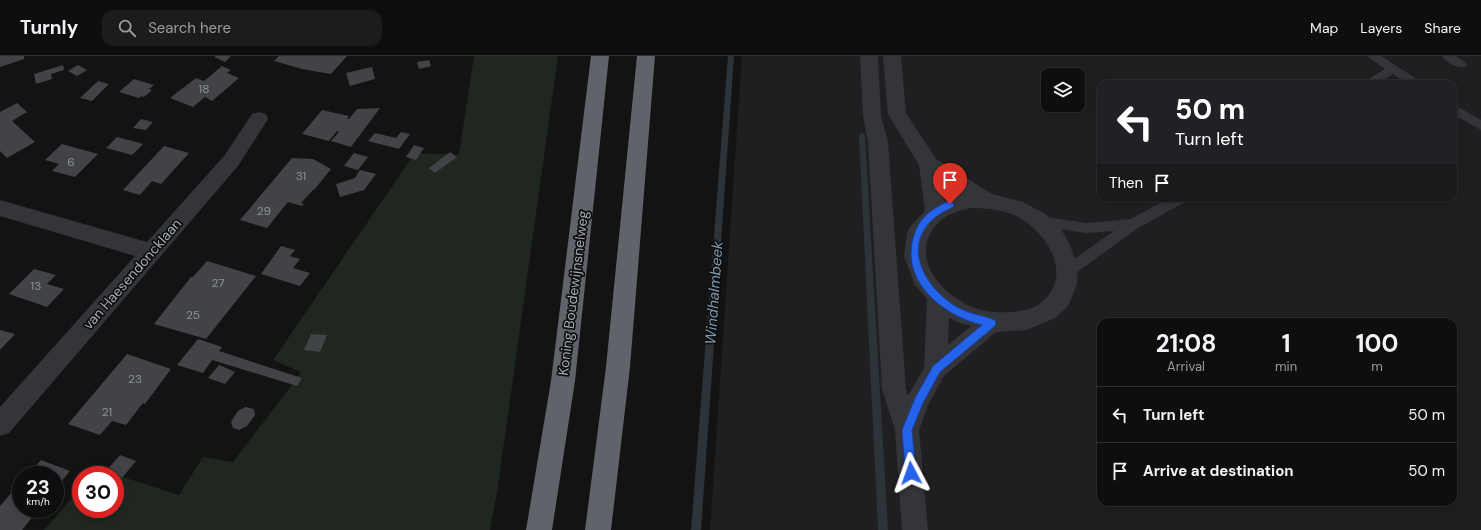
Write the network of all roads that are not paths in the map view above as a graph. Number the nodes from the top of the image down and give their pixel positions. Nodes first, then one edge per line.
1 (600, 56) edge
2 (646, 56) edge
3 (869, 56) edge
4 (892, 56) edge
5 (1373, 56) edge
6 (1448, 56) edge
7 (1461, 64) dead end
8 (1393, 69) junction
9 (1376, 80) edge
10 (1410, 80) edge
11 (1457, 111) edge
12 (259, 119) dead end
13 (1481, 126) edge
14 (929, 164) junction
15 (986, 200) junction
16 (1173, 202) edge
17 (0, 208) edge
18 (935, 212) junction
19 (1040, 221) junction
20 (1133, 224) junction
21 (152, 252) junction
22 (1068, 271) junction
23 (938, 298) junction
24 (991, 323) junction
25 (936, 369) junction
26 (0, 425) edge
27 (907, 430) junction
28 (539, 530) edge
29 (598, 530) edge
30 (915, 530) edge

1 - 28 highway, Koning Boudewijnsnelweg
2 - 29 highway
3 - 27 street
4 - 14 street
5 - 8 lane
6 - 7 lane
8 - 9 lane
8 - 10 lane
11 - 13 lane
12 - 21 street, van Haesendoncklaan
14 - 15 street
14 - 18 street
15 - 18 street
15 - 19 street
16 - 20 lane
17 - 21 street
18 - 23 street
19 - 20 lane
19 - 22 street
20 - 22 lane
21 - 26 street, van Haesendoncklaan
22 - 24 street
23 - 24 street
23 - 25 street
24 - 25 street
25 - 27 street
27 - 30 street

